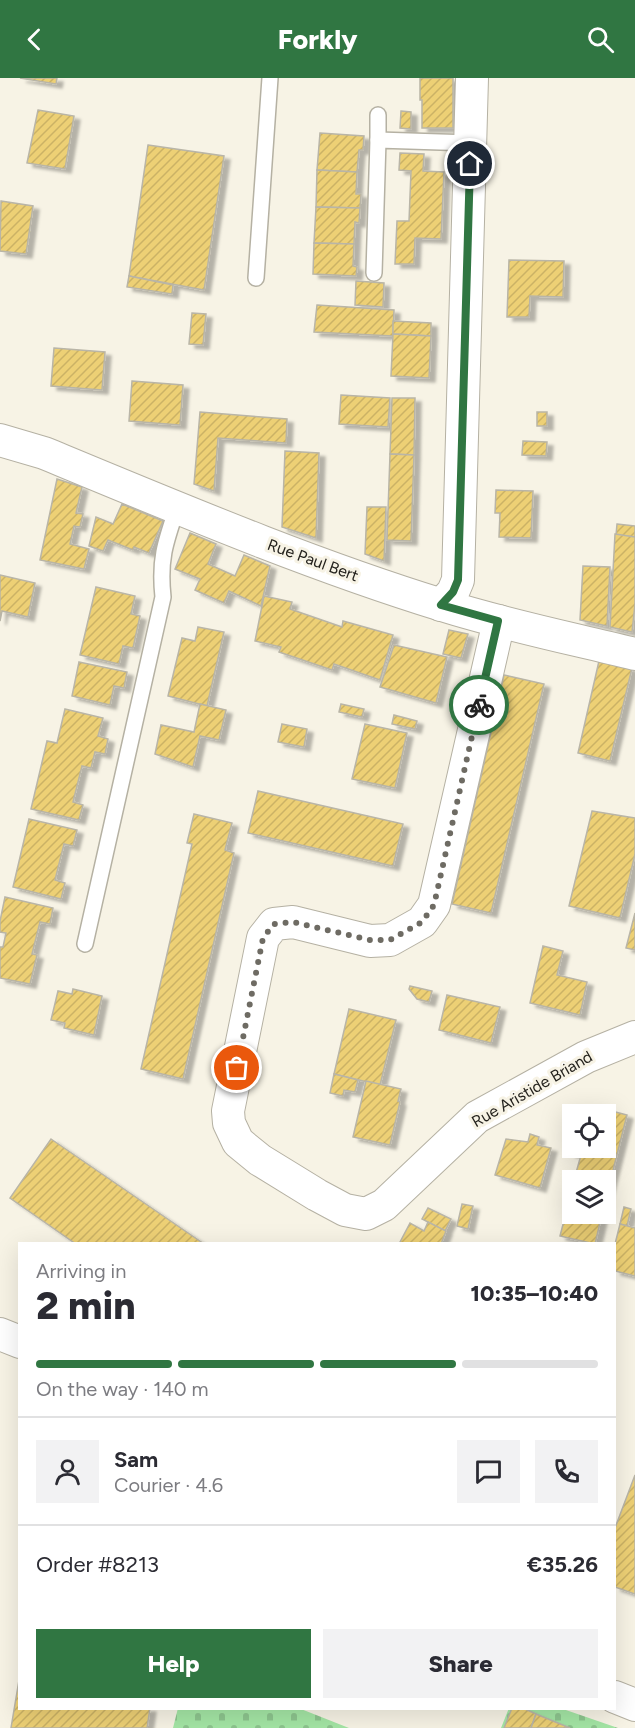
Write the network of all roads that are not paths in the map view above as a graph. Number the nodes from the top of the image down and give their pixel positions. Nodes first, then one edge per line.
1 (270, 78) edge
2 (472, 78) edge
3 (378, 115) dead end
4 (378, 140) junction
5 (471, 143) junction
6 (374, 273) dead end
7 (256, 278) dead end
8 (0, 440) edge
9 (177, 508) junction
10 (441, 605) junction
11 (498, 621) junction
12 (635, 654) edge
13 (85, 944) dead end
14 (635, 1037) edge
15 (0, 1334) edge
16 (18, 1341) edge
17 (616, 1697) edge
18 (635, 1705) edge

1 - 7 lane
2 - 5 street
3 - 4 lane
4 - 5 lane
4 - 6 lane
5 - 10 street
8 - 9 street, Rue Paul Bert
9 - 10 street, Rue Paul Bert
9 - 13 lane
10 - 11 street, Rue Paul Bert
11 - 12 street, Rue Paul Bert
11 - 14 street, Rue Aristide Briand
15 - 16 street
17 - 18 street

